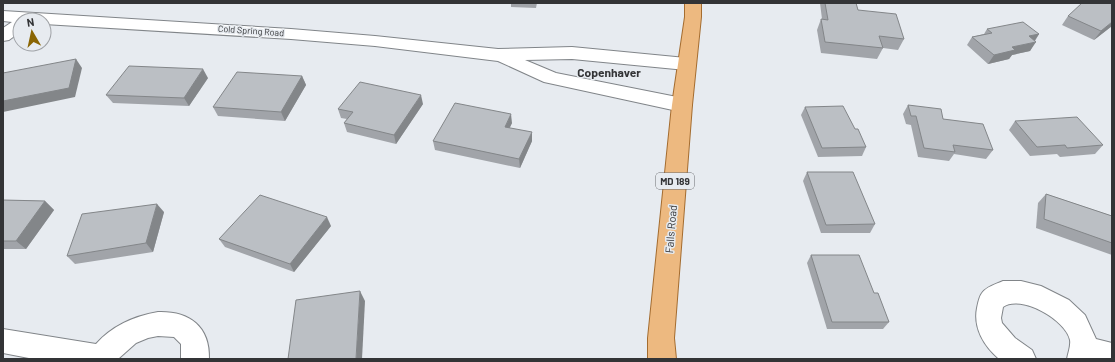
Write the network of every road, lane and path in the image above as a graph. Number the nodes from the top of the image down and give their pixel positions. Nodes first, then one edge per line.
1 (51, 3) edge
2 (694, 3) edge
3 (38, 12) edge
4 (52, 22) edge
5 (12, 30) edge
6 (3, 36) edge
7 (498, 55) junction
8 (686, 64) junction
9 (682, 105) junction
10 (3, 341) edge
11 (1082, 354) edge
12 (1112, 356) edge
13 (101, 359) edge
14 (195, 359) edge
15 (662, 359) edge
16 (1022, 359) edge

1 - 3 street
2 - 8 main road, Falls Road / MD 189
4 - 7 street, Cold Spring Road
5 - 6 street
7 - 8 street, Cold Spring Road
7 - 9 street, Cold Spring Road
8 - 9 main road, Falls Road / MD 189
9 - 15 main road, Falls Road / MD 189
10 - 13 street
11 - 12 street
11 - 16 street
13 - 14 street

